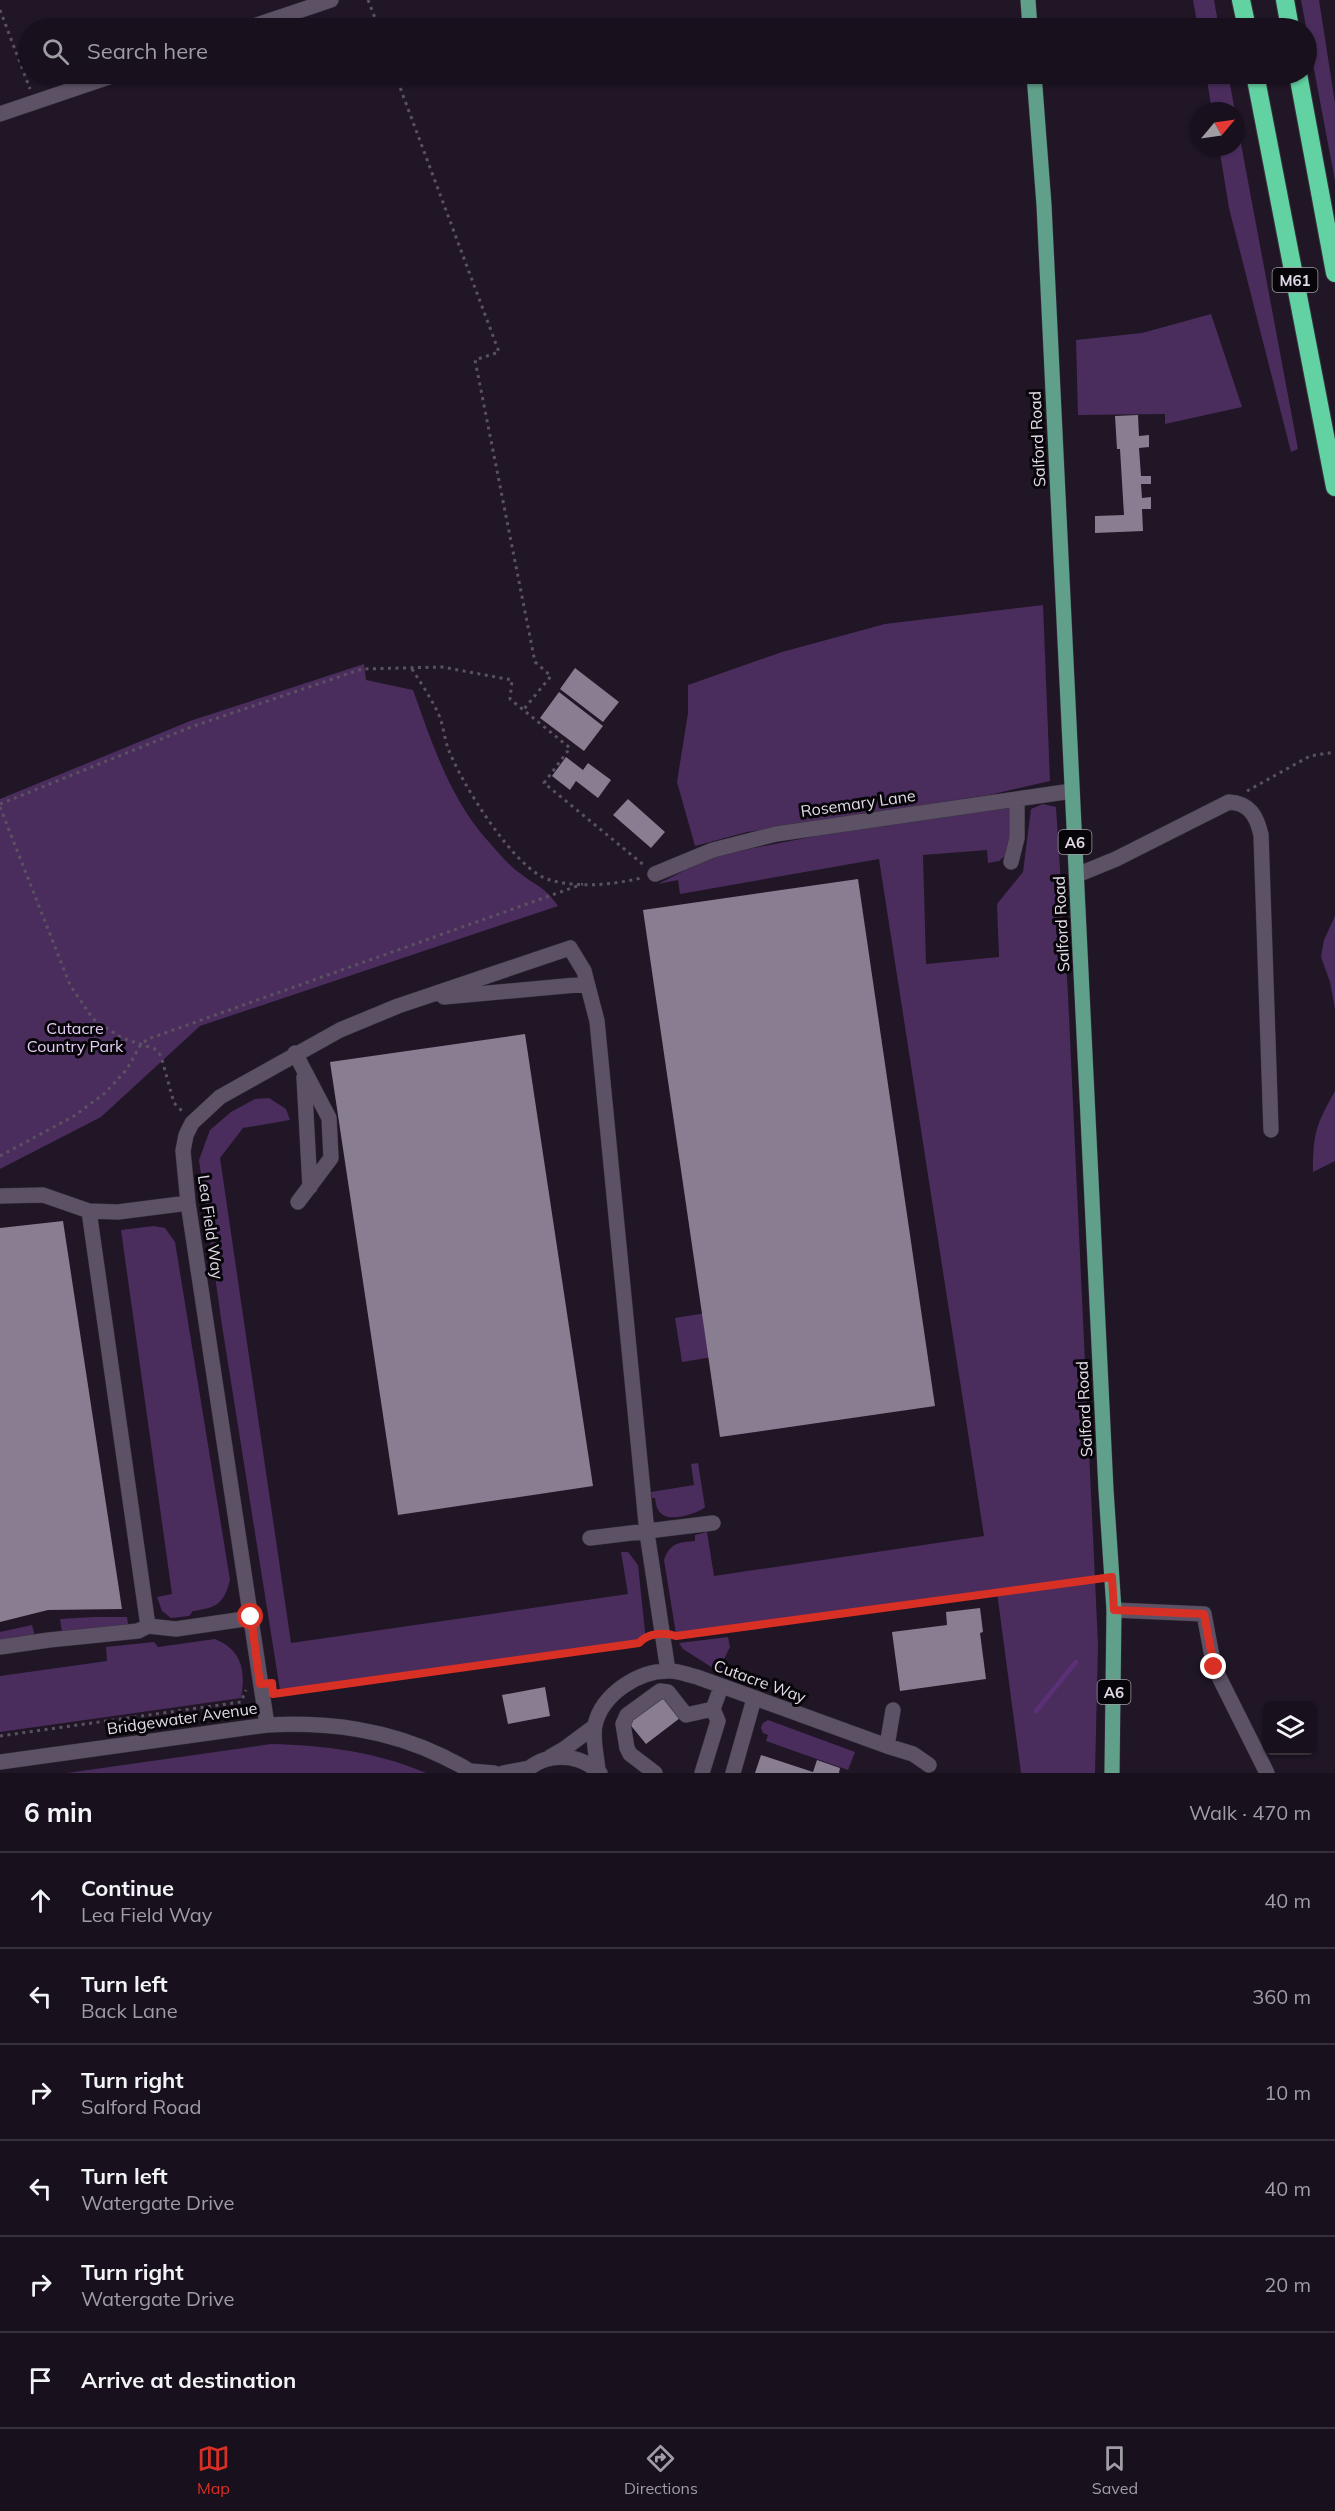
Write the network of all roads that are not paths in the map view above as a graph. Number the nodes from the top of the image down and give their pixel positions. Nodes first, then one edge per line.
1 (330, 0) edge
2 (1028, 0) edge
3 (1241, 0) edge
4 (1285, 0) edge
5 (277, 18) edge
6 (1029, 18) edge
7 (1245, 18) edge
8 (1288, 18) edge
9 (89, 84) edge
10 (1035, 84) edge
11 (1257, 84) edge
12 (1300, 84) edge
13 (0, 114) edge
14 (1335, 273) edge
15 (1335, 487) edge
16 (1072, 791) junction
17 (1017, 799) junction
18 (1011, 861) dead end
19 (655, 874) road end
20 (1077, 875) junction
21 (587, 984) junction
22 (417, 1000) junction
23 (295, 1053) junction
24 (303, 1070) junction
25 (1271, 1130) dead end
26 (310, 1187) junction
27 (0, 1196) edge
28 (297, 1202) dead end
29 (188, 1203) junction
30 (89, 1211) junction
31 (713, 1523) dead end
32 (647, 1533) junction
33 (590, 1538) dead end
34 (1114, 1610) junction
35 (251, 1617) junction
36 (148, 1626) junction
37 (0, 1647) edge
38 (668, 1671) junction
39 (722, 1687) junction
40 (754, 1699) junction
41 (713, 1709) junction
42 (893, 1710) dead end
43 (267, 1725) junction
44 (595, 1726) junction
45 (887, 1746) junction
46 (545, 1759) junction
47 (0, 1762) edge
48 (929, 1765) dead end
49 (526, 1771) edge
50 (471, 1772) edge
51 (599, 1772) edge
52 (494, 1773) edge
53 (503, 1773) edge
54 (655, 1773) edge
55 (702, 1773) edge
56 (733, 1773) edge
57 (1112, 1773) edge
58 (1267, 1773) edge

1 - 5 street
2 - 6 main road
3 - 7 highway
4 - 8 highway
9 - 13 street
10 - 16 main road, Salford Road / A6
11 - 15 highway, M61
12 - 14 highway, M61
16 - 17 street, Rosemary Lane
16 - 20 main road, Salford Road / A6
17 - 18 street
17 - 19 street, Rosemary Lane
20 - 25 street
20 - 34 main road, Salford Road / A6
21 - 22 street
21 - 22 street, Lea Field Way
21 - 32 street
22 - 23 street, Lea Field Way
23 - 24 street
23 - 29 street, Lea Field Way
24 - 26 street
24 - 26 street
26 - 28 street
27 - 30 street
29 - 30 street
29 - 35 street, Lea Field Way
30 - 36 street
31 - 32 street
32 - 33 street
32 - 38 street
34 - 57 main road, Salford Road / A6
34 - 58 street
35 - 36 street
35 - 43 street, Lea Field Way
36 - 37 street
38 - 39 street, Cutacre Way
38 - 44 street, Cutacre Way
39 - 40 street, Cutacre Way
39 - 41 street
40 - 45 street, Cutacre Way
40 - 56 street
41 - 54 street
41 - 55 street
42 - 45 street
43 - 47 street, Bridgewater Avenue
43 - 50 street, Bridgewater Avenue
44 - 46 street, Cutacre Way
44 - 51 street
45 - 48 street, Cutacre Way
46 - 49 street
46 - 51 street
49 - 53 street
50 - 52 street, Bridgewater Avenue

